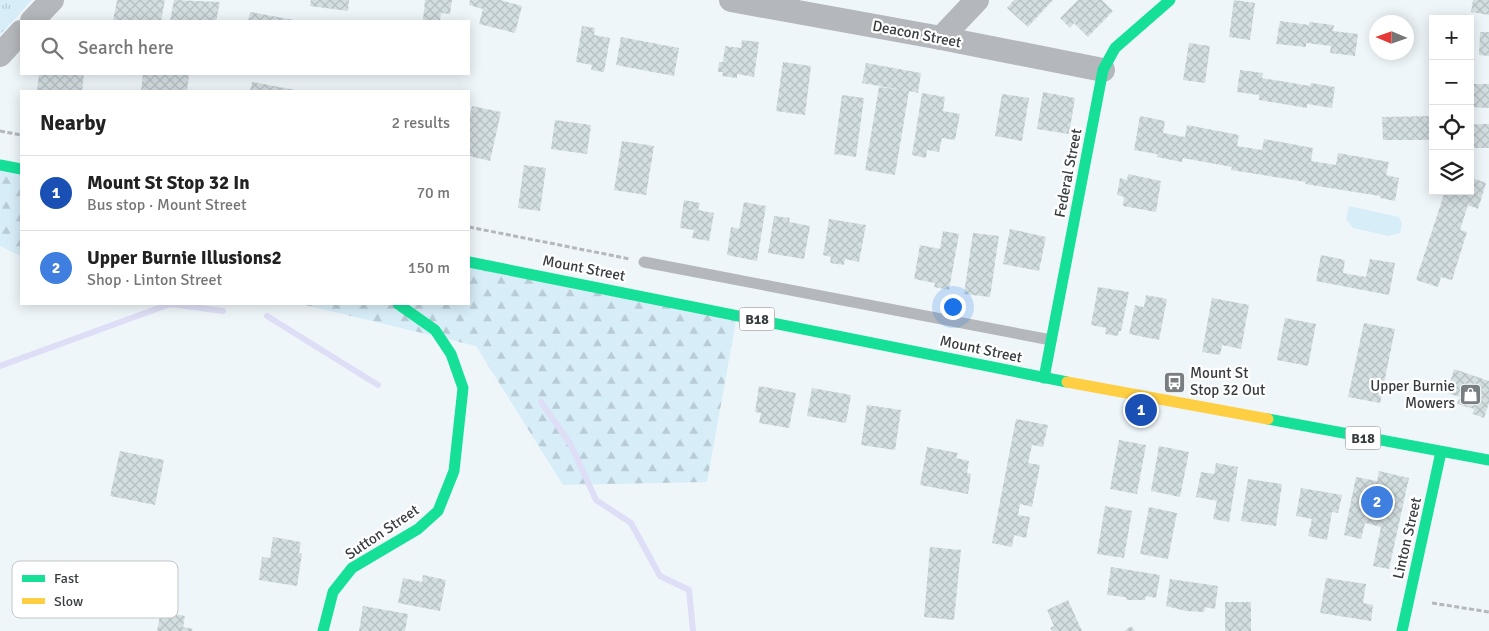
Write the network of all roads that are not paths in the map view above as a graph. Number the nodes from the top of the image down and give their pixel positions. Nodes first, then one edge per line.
1 (52, 0) edge
2 (731, 0) edge
3 (977, 0) edge
4 (1170, 0) edge
5 (33, 20) edge
6 (20, 33) edge
7 (941, 38) junction
8 (0, 55) edge
9 (1103, 70) junction
10 (0, 165) edge
11 (20, 169) edge
12 (470, 262) edge
13 (644, 262) road end
14 (399, 305) edge
15 (1050, 340) junction
16 (1044, 378) junction
17 (1441, 452) junction
18 (1489, 460) edge
19 (323, 631) edge
20 (1402, 631) edge

1 - 5 street
2 - 7 street, Deacon Street
3 - 7 street
4 - 9 main road, Federal Street
6 - 8 street
7 - 9 street, Deacon Street
9 - 15 main road, Federal Street
10 - 11 main road
12 - 16 main road, Mount Street / B18
13 - 15 lane
14 - 19 main road, Sutton Street
15 - 16 main road, Federal Street
16 - 17 main road, Mount Street / B18
17 - 18 main road, Mount Street / B18
17 - 20 main road, Linton Street

